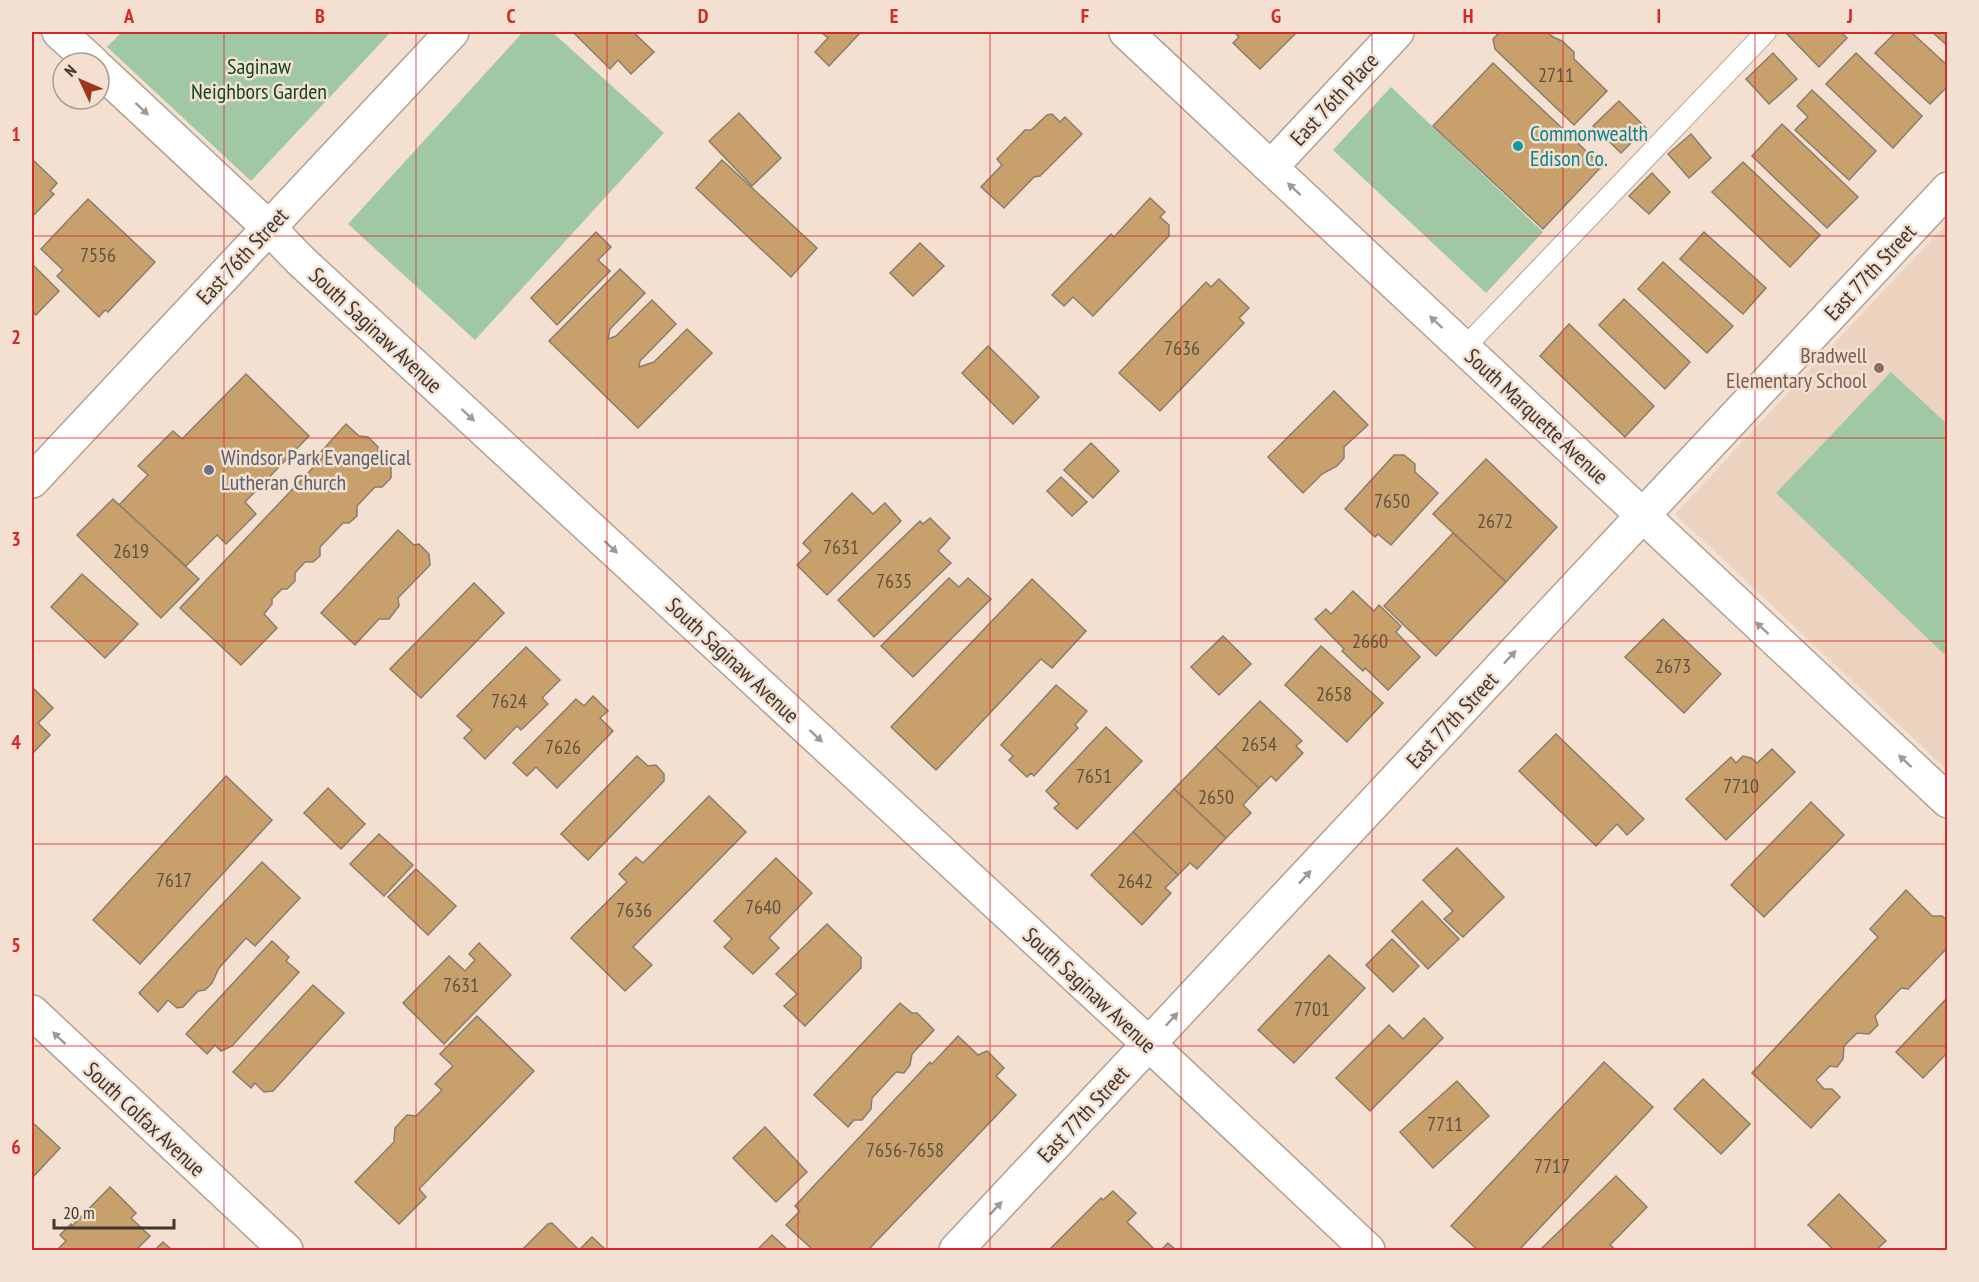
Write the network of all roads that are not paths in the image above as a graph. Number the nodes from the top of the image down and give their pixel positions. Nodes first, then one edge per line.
1 (59, 32) edge
2 (452, 32) edge
3 (1126, 32) edge
4 (1397, 32) edge
5 (1766, 32) edge
6 (80, 51) edge
7 (111, 80) edge
8 (1271, 167) junction
9 (1947, 189) edge
10 (268, 227) junction
11 (1464, 348) junction
12 (32, 481) edge
13 (1643, 515) junction
14 (1947, 801) edge
15 (32, 1012) edge
16 (1149, 1044) junction
17 (286, 1251) edge
18 (956, 1251) edge
19 (1368, 1251) edge

1 - 6 street
2 - 10 street, East 76th Street
3 - 8 street, South Marquette Avenue
4 - 8 street, East 76th Place
5 - 11 lane
7 -> 10 street, South Saginaw Avenue
11 -> 8 street, South Marquette Avenue
9 - 13 street, East 77th Street
10 - 12 street, East 76th Street
10 -> 16 street, South Saginaw Avenue
11 - 13 street, South Marquette Avenue
14 -> 13 street, South Marquette Avenue
16 -> 13 street, East 77th Street
17 -> 15 street, South Colfax Avenue
18 -> 16 street, East 77th Street
16 - 19 street, South Saginaw Avenue

